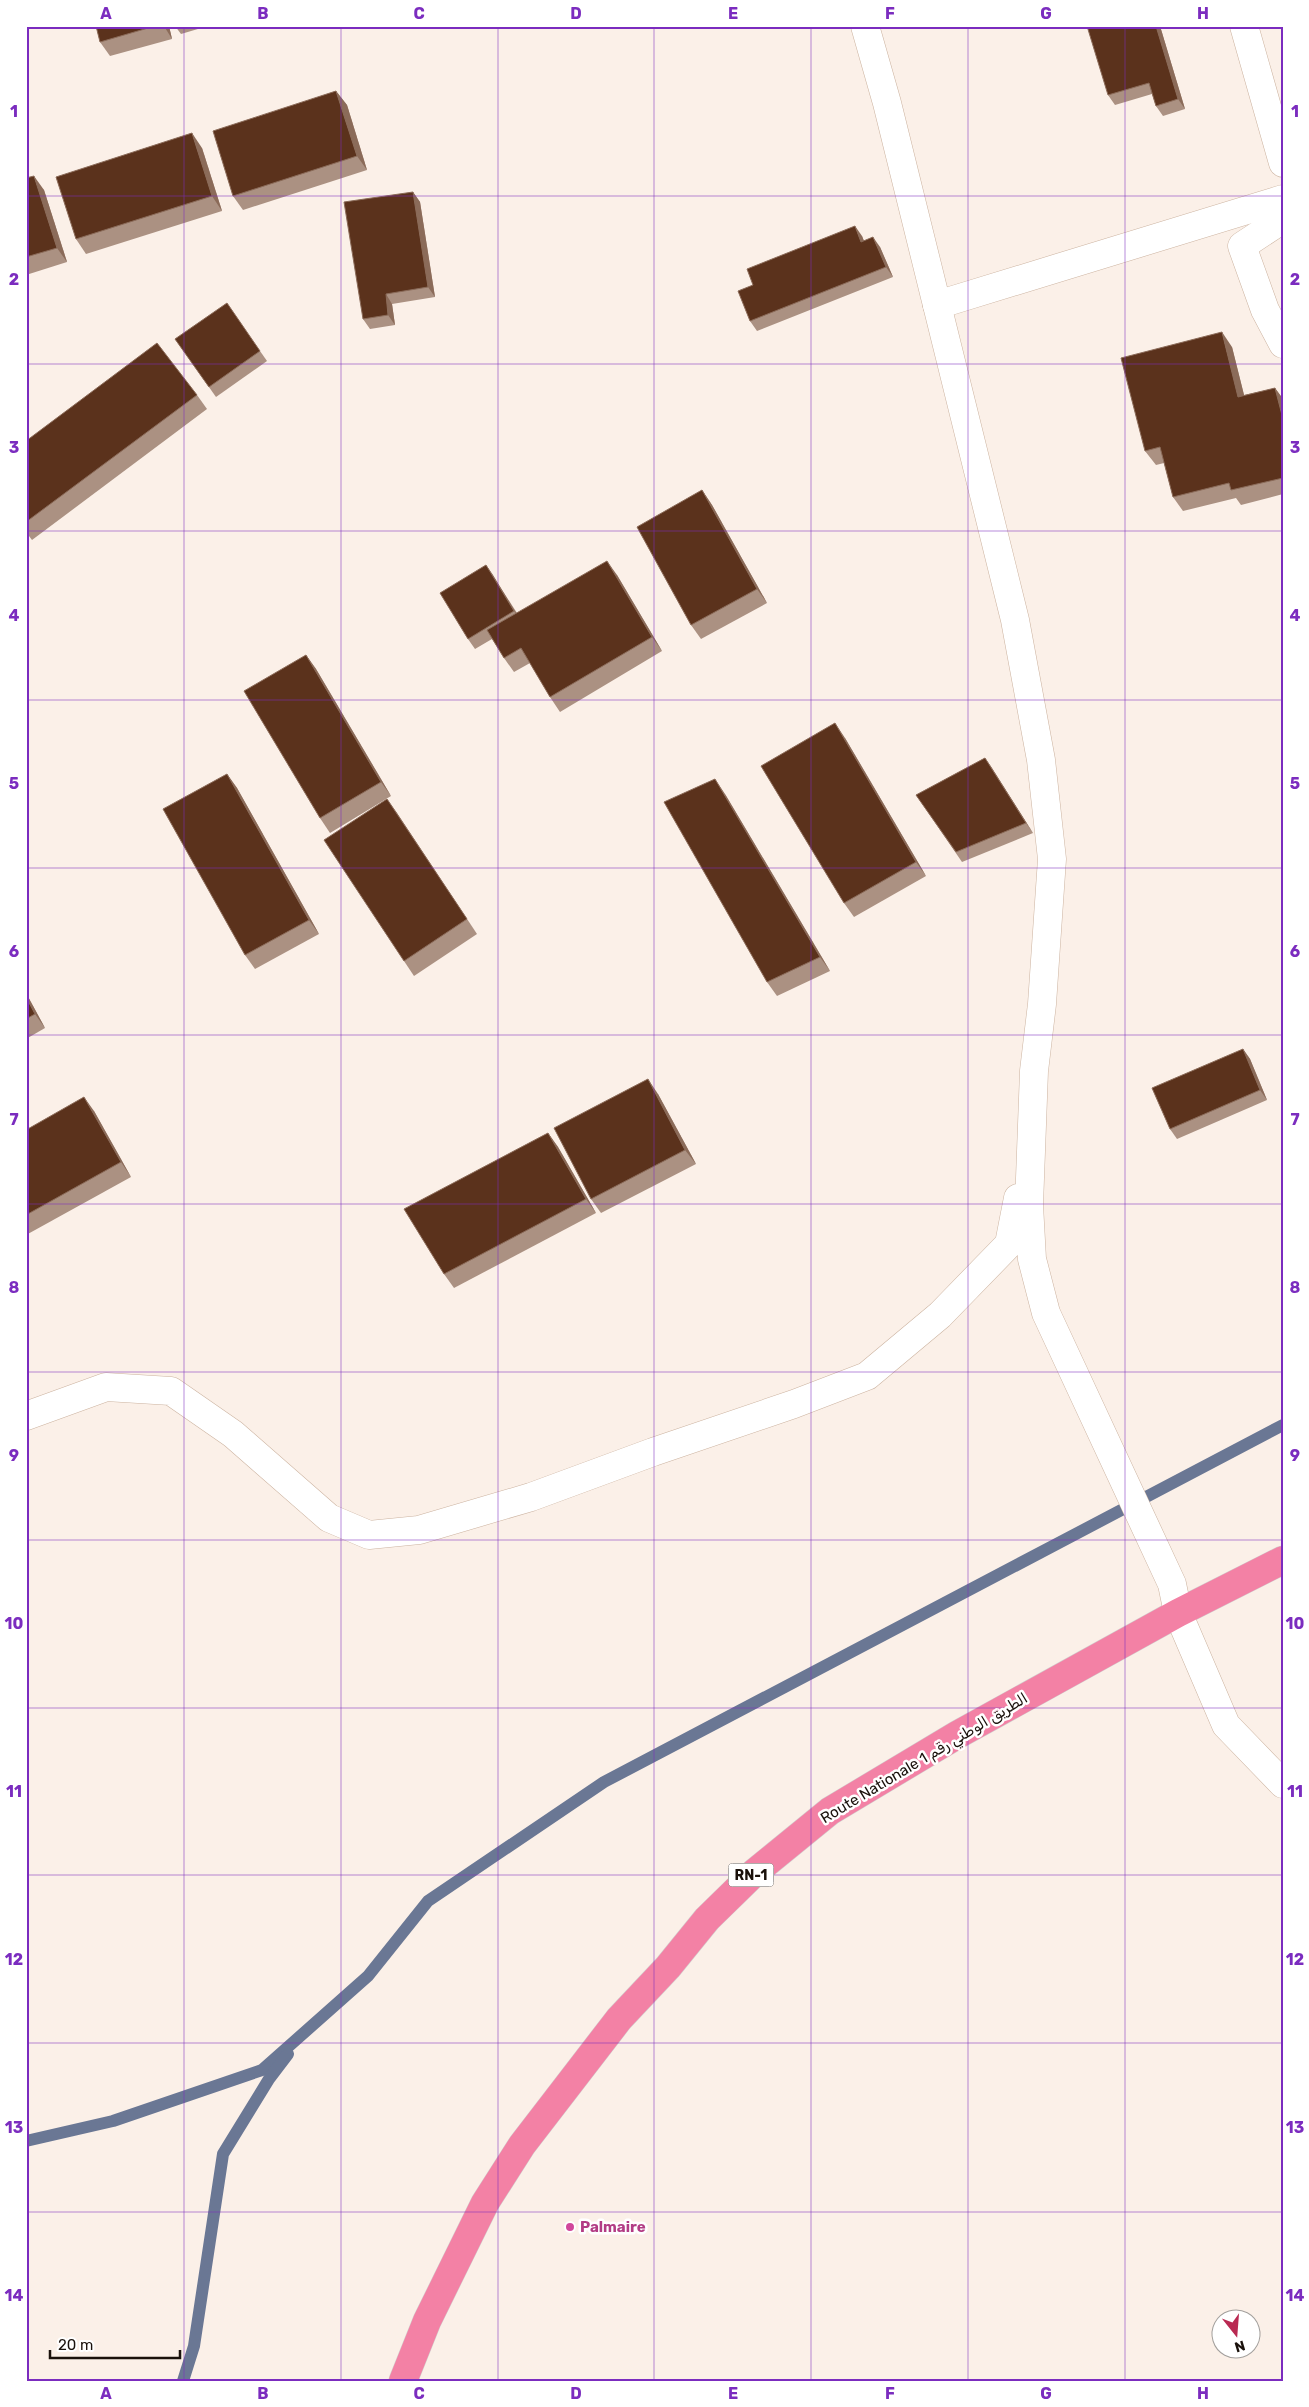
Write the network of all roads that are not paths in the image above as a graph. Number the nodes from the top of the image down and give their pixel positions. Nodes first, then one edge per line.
1 (865, 26) edge
2 (1244, 26) edge
3 (1283, 163) edge
4 (1283, 199) edge
5 (1283, 219) edge
6 (936, 305) junction
7 (1283, 344) edge
8 (1032, 1127) junction
9 (26, 1416) edge
10 (1283, 1560) edge
11 (1178, 1613) junction
12 (1283, 1784) edge
13 (403, 2381) edge

1 - 6 street
2 - 3 street
4 - 6 street
5 - 7 street
6 - 8 street
8 - 9 street
8 - 11 street
10 - 11 highway, Route Nationale الطريق الوطني رقم 1 / RN-1
11 - 12 street
11 - 13 highway, Route Nationale الطريق الوطني رقم 1 / RN-1

